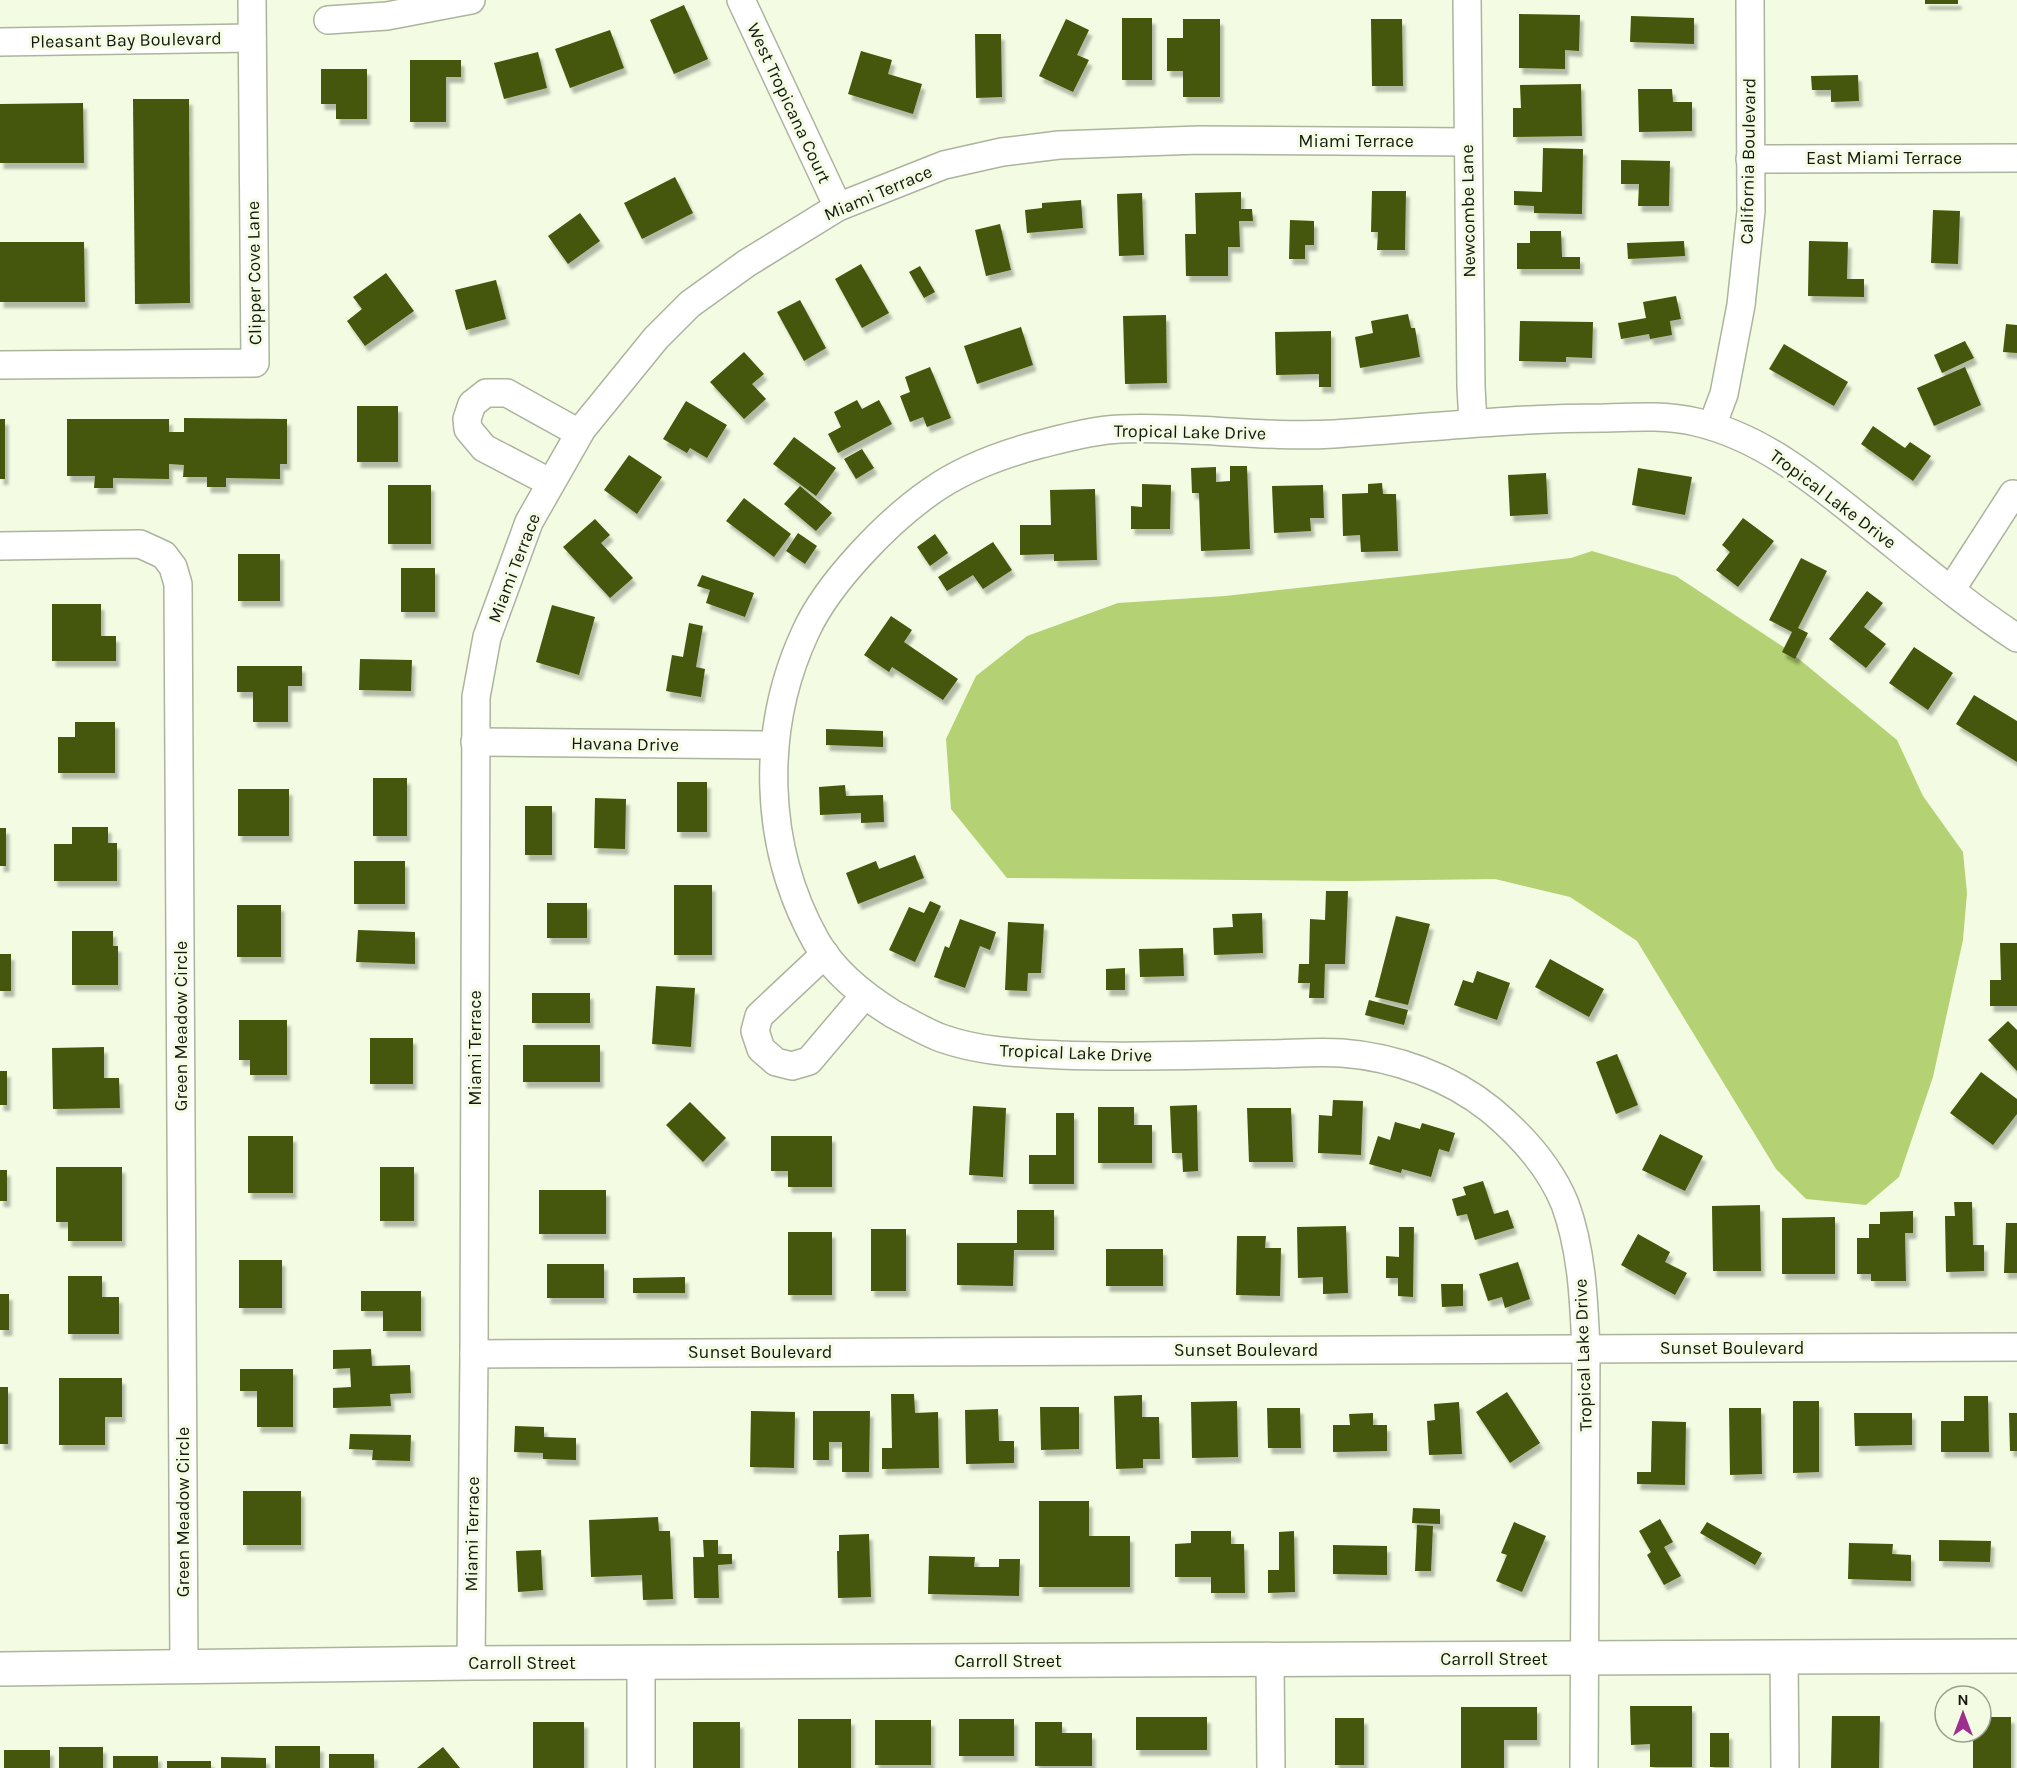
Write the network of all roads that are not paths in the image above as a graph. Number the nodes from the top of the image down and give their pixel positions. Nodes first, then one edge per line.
1 (252, 0) edge
2 (471, 0) edge
3 (741, 0) edge
4 (1467, 0) edge
5 (1750, 0) edge
6 (328, 20) dead end
7 (252, 38) junction
8 (0, 42) edge
9 (1467, 142) junction
10 (2017, 158) edge
11 (1750, 159) junction
12 (838, 207) junction
13 (0, 365) edge
14 (1473, 422) junction
15 (1712, 426) junction
16 (579, 433) junction
17 (550, 483) junction
18 (2013, 494) dead end
19 (0, 546) edge
20 (1951, 590) junction
21 (2017, 638) edge
22 (475, 742) junction
23 (774, 745) junction
24 (825, 954) junction
25 (864, 996) junction
26 (2017, 1347) edge
27 (1586, 1350) junction
28 (474, 1354) junction
29 (2017, 1656) edge
30 (1784, 1657) junction
31 (1583, 1658) junction
32 (1270, 1660) junction
33 (641, 1662) junction
34 (471, 1663) junction
35 (184, 1667) junction
36 (0, 1669) edge
37 (641, 1768) edge
38 (1271, 1768) edge
39 (1584, 1768) edge
40 (1785, 1768) edge

1 - 7 street, Clipper Cove Lane
2 - 6 street
3 - 12 street, West Tropicana Court
4 - 9 street, Newcombe Lane
5 - 11 street, California Boulevard
7 - 8 street, Pleasant Bay Boulevard
7 - 13 street, Clipper Cove Lane
9 - 12 street, Miami Terrace
9 - 14 street, Newcombe Lane
10 - 11 street, East Miami Terrace
11 - 15 street, California Boulevard
12 - 16 street, Miami Terrace
14 - 15 street, Tropical Lake Drive
14 - 23 street, Tropical Lake Drive
15 - 20 street, Tropical Lake Drive
16 - 17 street, Miami Terrace
16 - 17 street
17 - 22 street, Miami Terrace
18 - 20 street
19 - 35 street, Green Meadow Circle
20 - 21 street, Tropical Lake Drive
22 - 23 street, Havana Drive
22 - 28 street, Miami Terrace
23 - 24 street, Tropical Lake Drive
24 - 25 street, Tropical Lake Drive
24 - 25 street
25 - 27 street, Tropical Lake Drive
26 - 27 street, Sunset Boulevard
27 - 28 street, Sunset Boulevard
27 - 31 street, Tropical Lake Drive
28 - 34 street, Miami Terrace
29 - 30 main road, Carroll Street
30 - 31 main road, Carroll Street
30 - 40 street
31 - 32 main road, Carroll Street
31 - 39 street, Tropical Lake Drive
32 - 33 main road, Carroll Street
32 - 38 street
33 - 34 main road, Carroll Street
33 - 37 street
34 - 35 main road, Carroll Street
35 - 36 main road, Carroll Street

